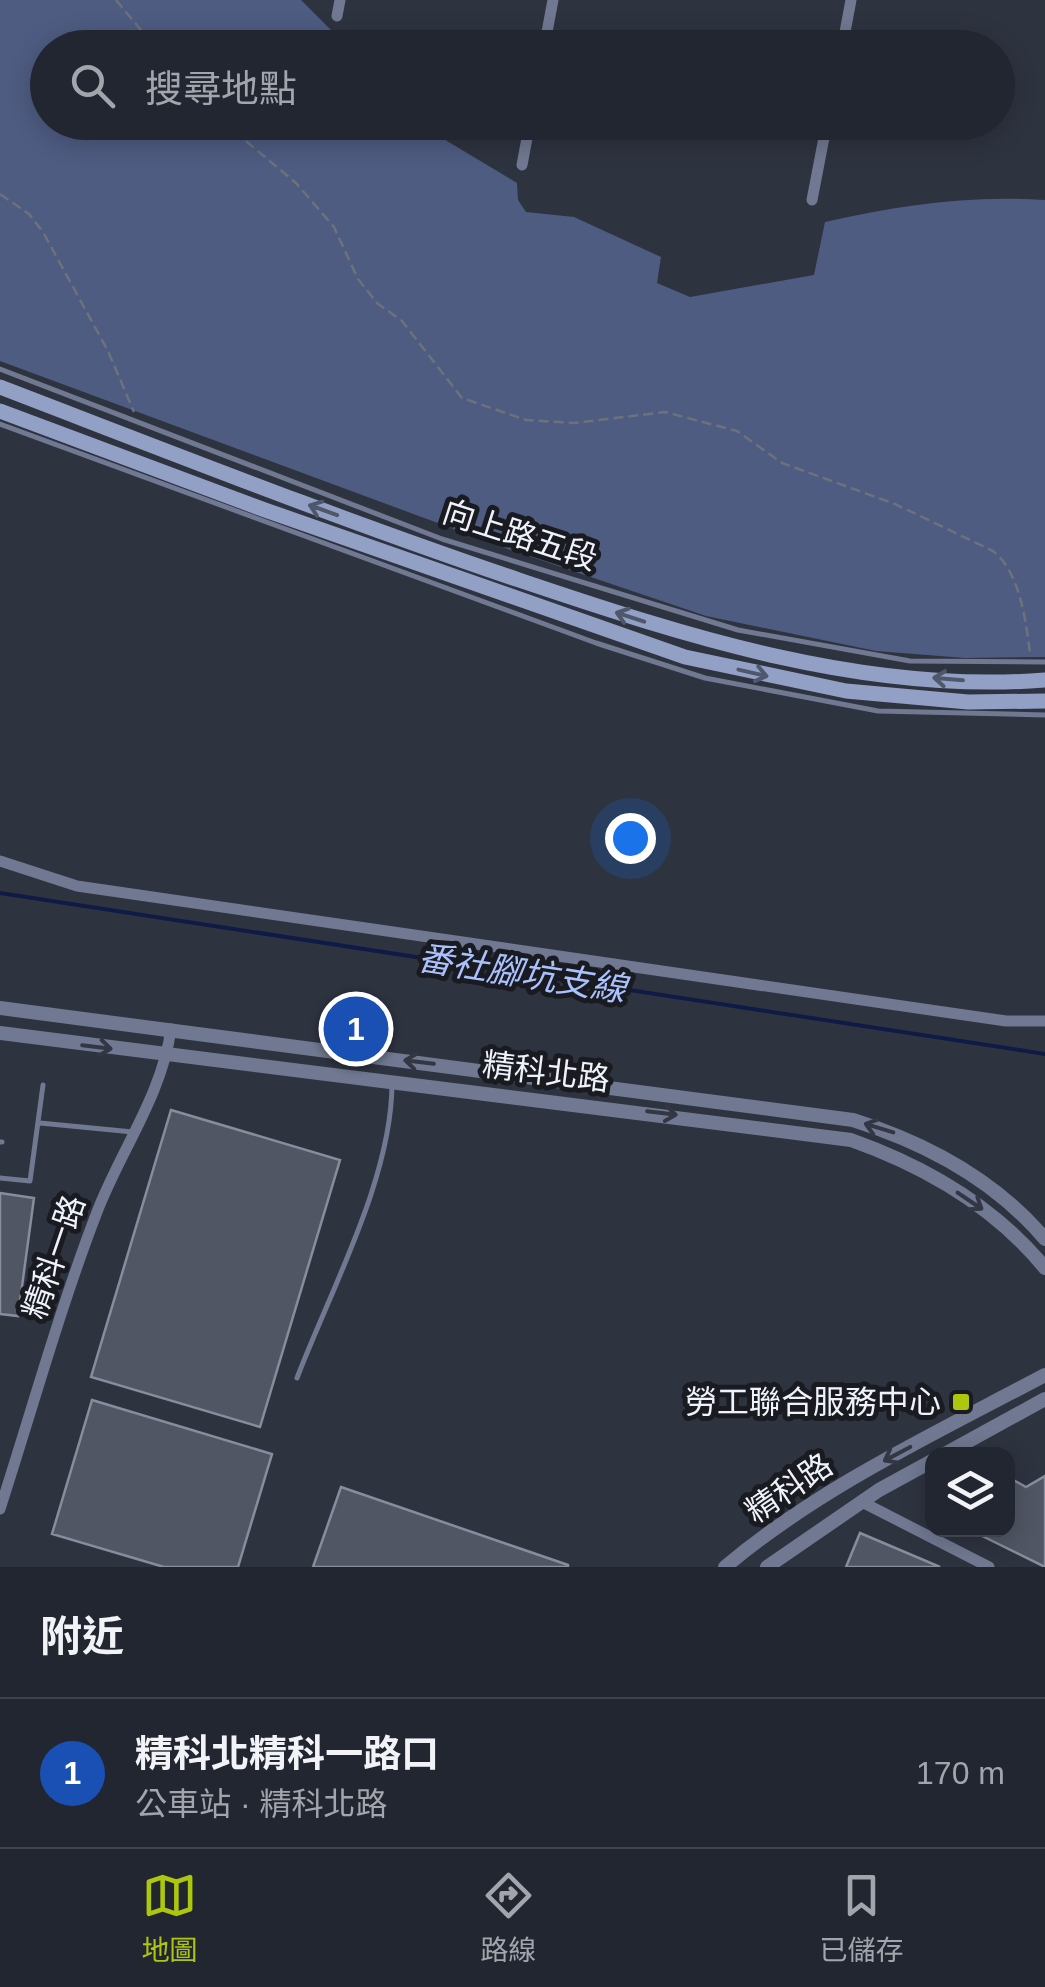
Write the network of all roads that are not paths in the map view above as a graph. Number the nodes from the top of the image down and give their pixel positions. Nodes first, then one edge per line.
1 (340, 0) edge
2 (553, 0) edge
3 (851, 0) edge
4 (337, 16) dead end
5 (547, 30) edge
6 (845, 30) edge
7 (527, 140) edge
8 (824, 140) edge
9 (522, 166) dead end
10 (812, 200) dead end
11 (0, 369) edge
12 (0, 386) edge
13 (0, 410) edge
14 (0, 424) edge
15 (1045, 662) edge
16 (1045, 680) edge
17 (1045, 701) edge
18 (1045, 714) edge
19 (0, 862) edge
20 (0, 1008) edge
21 (1045, 1021) edge
22 (171, 1029) junction
23 (0, 1033) edge
24 (168, 1054) junction
25 (392, 1083) junction
26 (43, 1085) dead end
27 (40, 1122) junction
28 (136, 1132) junction
29 (0, 1178) edge
30 (1045, 1239) edge
31 (1045, 1268) edge
32 (1045, 1374) edge
33 (297, 1378) dead end
34 (1045, 1400) edge
35 (958, 1447) edge
36 (925, 1466) edge
37 (862, 1502) junction
38 (0, 1509) edge
39 (725, 1567) edge
40 (768, 1567) edge
41 (989, 1567) edge

1 - 4 street
2 - 5 street
3 - 6 street
7 - 9 street
8 - 10 street
11 - 15 lane, 向上路五段
16 -> 12 main road, 向上路五段
13 -> 17 main road, 向上路五段
14 - 18 lane
19 - 21 street
20 - 22 street, 精科北路
22 - 24 street, 精科一路
30 -> 22 street, 精科北路
23 -> 24 street, 精科北路
24 - 25 street, 精科北路
24 - 28 street, 精科一路
25 -> 31 street, 精科北路
25 - 33 lane
26 - 27 lane
27 - 28 lane
27 - 29 lane
28 - 38 street, 精科一路
32 -> 39 street, 精科路
34 - 35 street
36 - 37 street, 精科路
37 - 40 street, 精科路
37 - 41 street

